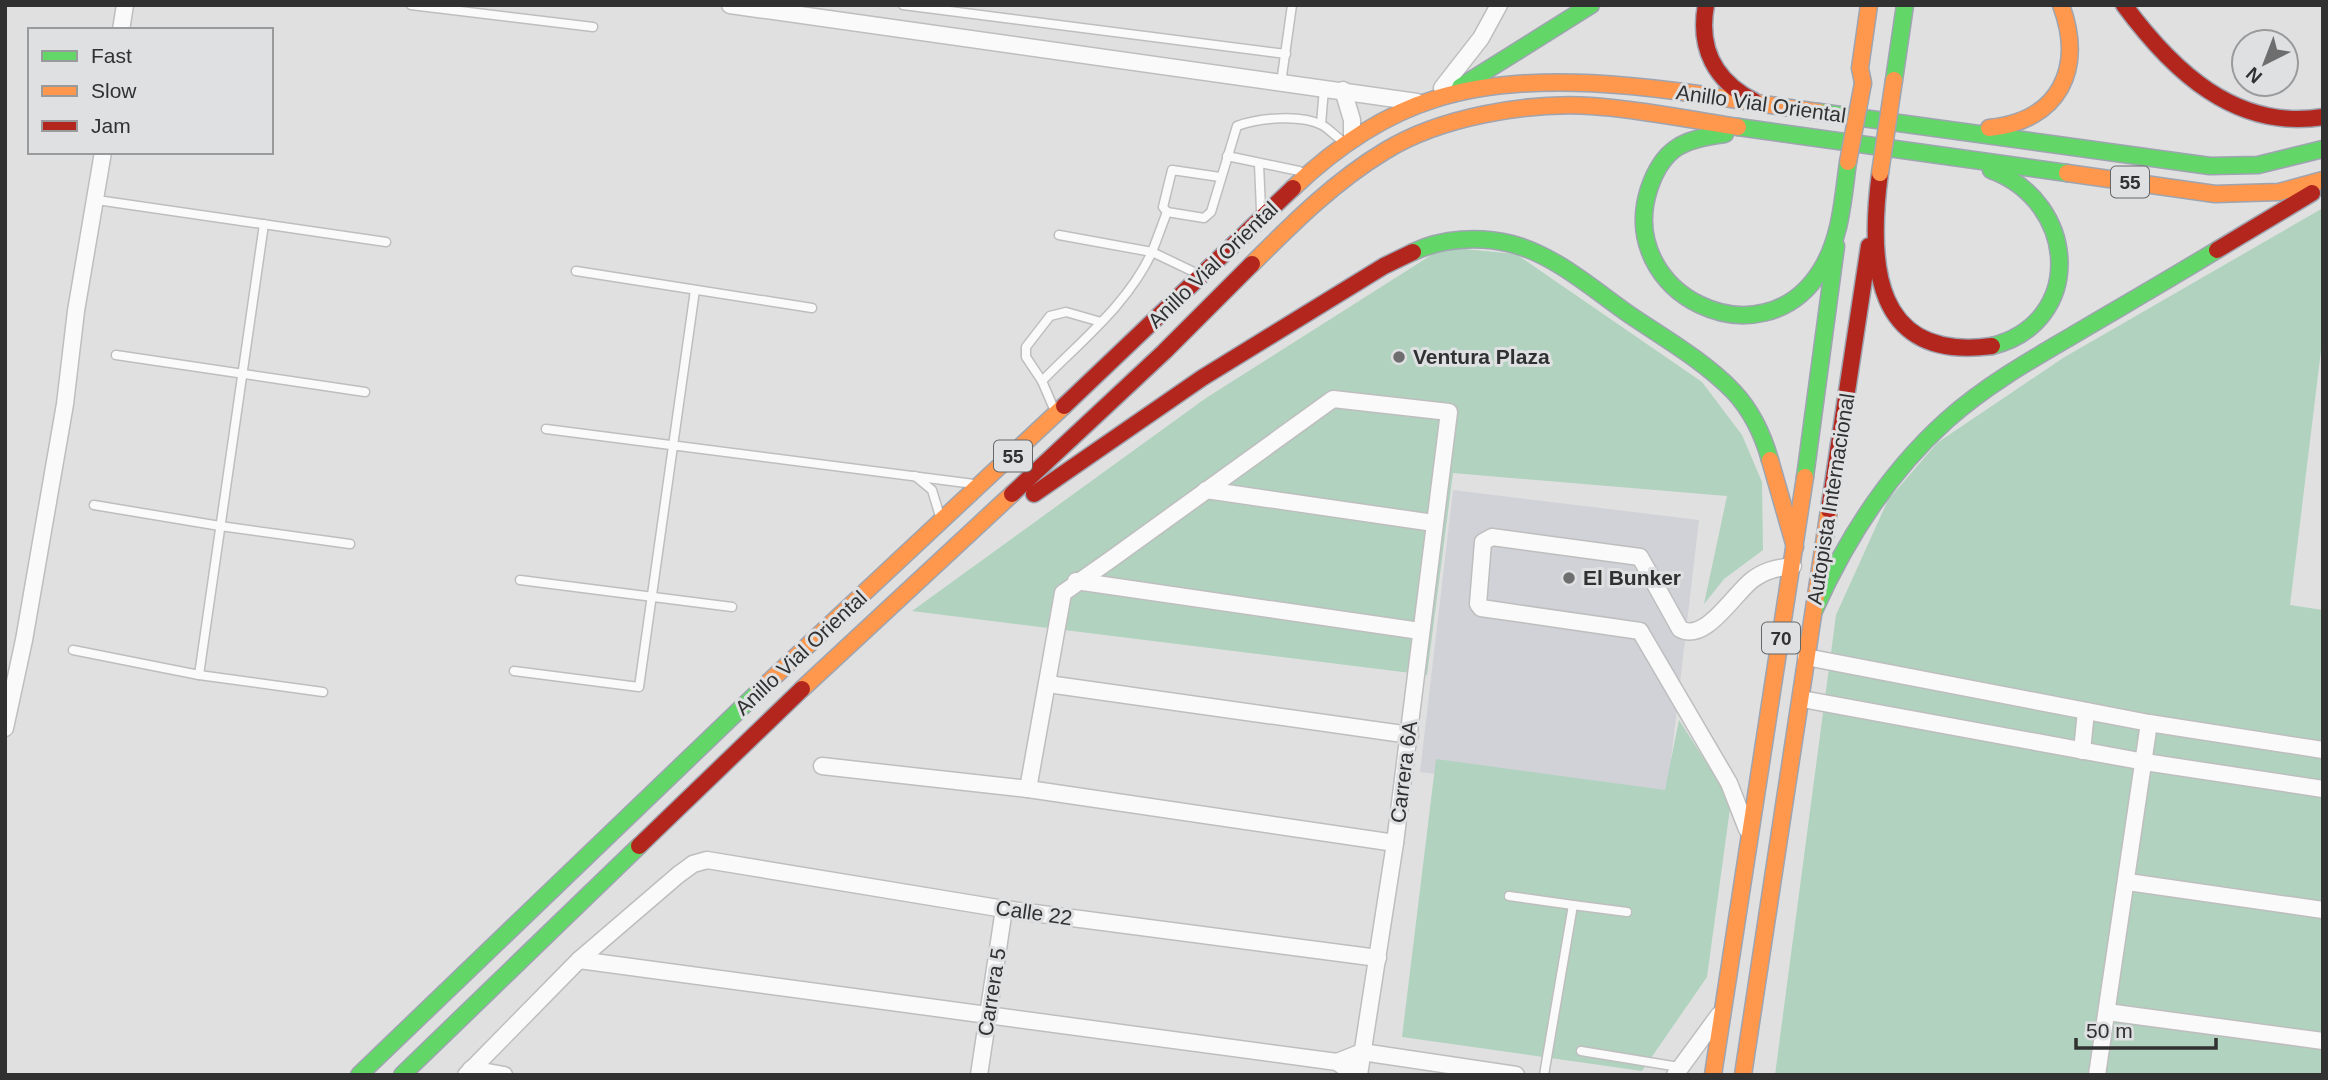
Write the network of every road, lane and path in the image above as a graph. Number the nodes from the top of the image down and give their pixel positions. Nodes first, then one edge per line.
1 (124, 5) edge
2 (411, 5) edge
3 (730, 5) edge
4 (903, 5) edge
5 (1292, 5) edge
6 (1499, 5) edge
7 (1591, 5) edge
8 (1706, 5) edge
9 (1857, 5) edge
10 (1869, 5) edge
11 (1905, 5) edge
12 (1921, 5) edge
13 (2061, 5) edge
14 (2124, 5) edge
15 (916, 6) edge
16 (441, 8) edge
17 (593, 27) dead end
18 (121, 28) edge
19 (1286, 54) junction
20 (1897, 57) junction
21 (1862, 75) junction
22 (1281, 83) junction
23 (1324, 88) junction
24 (1343, 90) junction
25 (1435, 99) junction
26 (1774, 106) junction
27 (2323, 117) edge
28 (1321, 124) junction
29 (1753, 129) junction
30 (1942, 129) junction
31 (1348, 141) junction
32 (2323, 149) edge
33 (103, 154) edge
34 (1937, 155) junction
35 (1227, 156) junction
36 (1259, 164) junction
37 (1309, 173) junction
38 (1220, 177) junction
39 (2323, 180) edge
40 (2323, 187) edge
41 (97, 200) junction
42 (1842, 200) junction
43 (1875, 207) junction
44 (1167, 212) junction
45 (1261, 218) junction
46 (264, 224) junction
47 (1059, 236) dead end
48 (386, 242) dead end
49 (1152, 252) junction
50 (576, 271) dead end
51 (1202, 276) junction
52 (695, 290) junction
53 (813, 307) dead end
54 (1101, 322) junction
55 (116, 355) dead end
56 (241, 376) junction
57 (1042, 381) junction
58 (365, 392) dead end
59 (1057, 414) junction
60 (546, 429) dead end
61 (672, 443) junction
62 (913, 474) junction
63 (982, 485) junction
64 (1206, 490) junction
65 (94, 505) dead end
66 (1434, 523) junction
67 (941, 524) junction
68 (220, 526) junction
69 (973, 529) junction
70 (350, 544) dead end
71 (1795, 547) junction
72 (1793, 566) junction
73 (520, 580) dead end
74 (1076, 581) junction
75 (652, 598) junction
76 (732, 607) dead end
77 (1814, 611) junction
78 (1420, 631) junction
79 (73, 650) dead end
80 (1806, 657) junction
81 (514, 671) dead end
82 (199, 675) junction
83 (1048, 684) junction
84 (323, 692) dead end
85 (1802, 699) junction
86 (2086, 711) junction
87 (2150, 723) junction
88 (5, 728) edge
89 (1410, 735) junction
90 (2323, 750) edge
91 (2082, 751) junction
92 (2145, 762) junction
93 (822, 766) dead end
94 (1028, 789) junction
95 (2323, 789) edge
96 (1750, 838) junction
97 (1395, 843) junction
98 (2128, 882) junction
99 (1510, 896) dead end
100 (1573, 905) junction
101 (1004, 909) junction
102 (2323, 910) edge
103 (1627, 912) dead end
104 (1378, 958) junction
105 (579, 960) junction
106 (1722, 1010) junction
107 (2107, 1012) junction
108 (988, 1013) junction
109 (2323, 1041) edge
110 (1581, 1051) dead end
111 (1362, 1052) junction
112 (1337, 1062) junction
113 (1677, 1071) edge
114 (469, 1072) edge
115 (359, 1075) edge
116 (402, 1075) edge
117 (504, 1075) edge
118 (979, 1075) edge
119 (1357, 1075) edge
120 (1516, 1075) edge
121 (1545, 1075) edge
122 (1713, 1075) edge
123 (1743, 1075) edge
124 (2097, 1075) edge

1 - 18 street
2 - 16 lane
3 - 22 street
4 - 15 lane
5 - 19 lane
6 - 25 street
7 - 25 main road
8 - 26 main road
9 - 21 main road
10 - 21 main road, Autopista Internacional / 70
11 - 20 main road, Autopista Internacional / 70
12 - 20 main road
13 - 30 main road
14 - 27 main road
15 - 19 lane
16 - 17 lane
19 - 22 lane
20 - 43 main road, Autopista Internacional / 70, bridge
21 - 42 main road, Autopista Internacional / 70, bridge
22 - 23 street
23 - 24 street
23 - 28 lane
24 - 25 street
24 - 31 street
25 - 26 main road, Anillo Vial Oriental / 55
25 - 31 main road, Anillo Vial Oriental / 55
26 - 30 main road, Anillo Vial Oriental / 55
28 - 31 lane
28 - 35 lane
29 - 34 main road, Anillo Vial Oriental / 55
29 - 42 main road
29 - 69 main road, Anillo Vial Oriental / 55
30 - 32 main road, Anillo Vial Oriental / 55
31 - 37 main road, Anillo Vial Oriental / 55
33 - 41 street
34 - 39 main road, Anillo Vial Oriental / 55
34 - 43 main road
35 - 36 lane
35 - 38 lane
36 - 37 lane
36 - 45 lane
37 - 45 main road, Anillo Vial Oriental / 55
38 - 44 lane
38 - 44 lane
40 - 77 main road
41 - 46 lane
41 - 88 street
42 - 71 main road, Autopista Internacional / 70
43 - 77 main road, Autopista Internacional / 70
44 - 49 lane
45 - 51 main road, Anillo Vial Oriental / 55
46 - 48 lane
46 - 56 lane
47 - 49 lane
49 - 51 lane
49 - 54 lane
50 - 52 lane
51 - 59 main road, Anillo Vial Oriental / 55
52 - 53 lane
52 - 61 lane
54 - 57 lane
54 - 57 lane
55 - 56 lane
56 - 58 lane
56 - 68 lane
57 - 59 lane
59 - 63 main road, Anillo Vial Oriental / 55
60 - 61 lane
61 - 62 lane
61 - 75 lane
62 - 63 lane
62 - 67 lane
63 - 67 main road, Anillo Vial Oriental / 55
64 - 66 street
64 - 66 street, Carrera 6A
64 - 74 street
65 - 68 lane
66 - 78 street, Carrera 6A
67 - 115 main road, Anillo Vial Oriental / 55
68 - 70 lane
68 - 82 lane
69 - 71 main road
69 - 116 main road, Anillo Vial Oriental / 55
71 - 72 main road, Autopista Internacional / 70
72 - 96 main road, Autopista Internacional / 70
72 - 96 street
73 - 75 lane
74 - 78 street
74 - 83 street
75 - 76 lane
75 - 81 lane
77 - 80 main road, Autopista Internacional / 70
78 - 89 street, Carrera 6A
79 - 82 lane
80 - 85 main road, Autopista Internacional / 70
80 - 86 street
82 - 84 lane
83 - 89 street
83 - 94 street
85 - 91 street
85 - 123 main road, Autopista Internacional / 70
86 - 87 street
86 - 91 street
87 - 90 street
87 - 92 street
89 - 97 street, Carrera 6A
91 - 92 street
92 - 95 street
92 - 98 street
93 - 94 street
94 - 97 street
96 - 106 main road, Autopista Internacional / 70
97 - 104 street, Carrera 6A
98 - 102 street
98 - 107 street
99 - 100 lane
100 - 103 lane
100 - 121 lane
101 - 104 street, Calle 22
101 - 105 street, Calle 22
101 - 108 street, Carrera 5
104 - 111 street, Carrera 6A
105 - 108 street
105 - 114 street
106 - 113 street
106 - 122 main road, Autopista Internacional / 70
107 - 109 street
107 - 124 street
108 - 112 street
108 - 118 street, Carrera 5
110 - 113 lane
111 - 112 street
111 - 119 street, Carrera 6A
111 - 120 street
112 - 119 street
114 - 117 street

